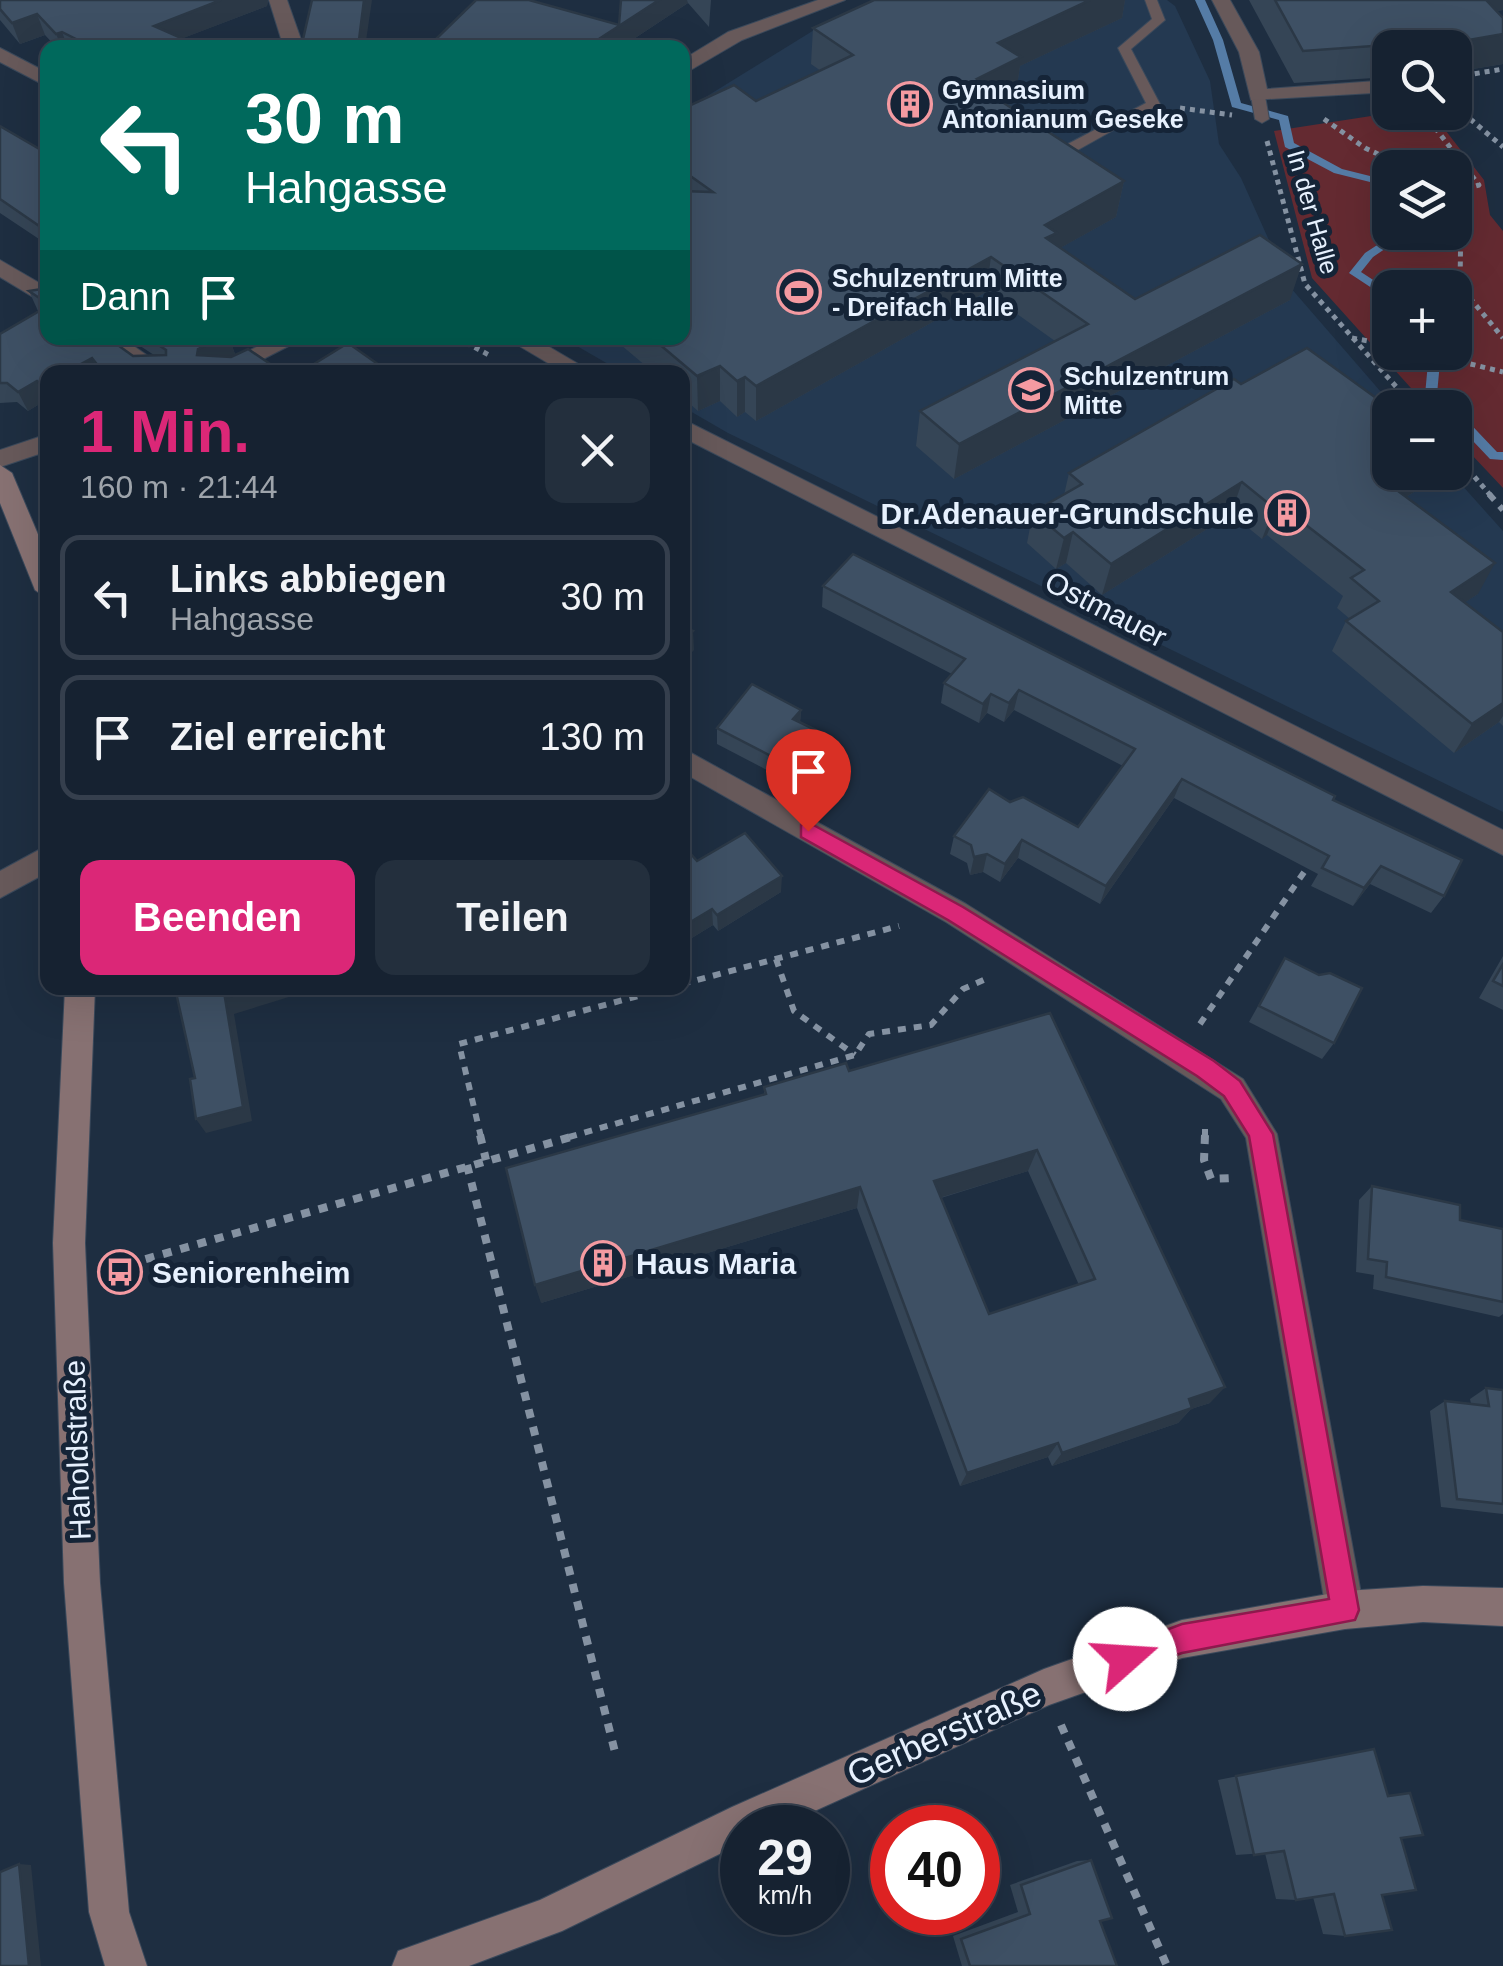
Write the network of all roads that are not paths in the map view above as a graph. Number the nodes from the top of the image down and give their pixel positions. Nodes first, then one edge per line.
1 (278, 0) edge
2 (836, 0) edge
3 (1151, 0) edge
4 (1221, 0) edge
5 (291, 40) edge
6 (0, 54) edge
7 (690, 63) edge
8 (40, 77) edge
9 (1372, 88) edge
10 (1258, 96) junction
11 (1262, 120) road end
12 (1072, 148) edge
13 (0, 267) edge
14 (40, 294) edge
15 (117, 345) edge
16 (278, 345) edge
17 (529, 345) edge
18 (148, 365) edge
19 (234, 365) edge
20 (567, 365) edge
21 (690, 431) edge
22 (40, 445) edge
23 (0, 459) edge
24 (0, 472) edge
25 (40, 570) edge
26 (690, 763) edge
27 (1503, 843) edge
28 (40, 862) edge
29 (0, 886) edge
30 (80, 995) edge
31 (1503, 1607) edge
32 (1345, 1610) junction
33 (126, 1966) edge
34 (414, 1966) edge

1 - 5 street
2 - 7 street
3 - 12 lane
4 - 10 street, In der Halle
6 - 8 street
9 - 10 street
10 - 11 lane, In der Halle
13 - 14 street
15 - 18 street
16 - 19 street
17 - 20 street
21 - 27 street, Ostmauer
22 - 23 street
24 - 25 street
26 - 32 street
28 - 29 street
30 - 33 street, Haholdstraße
31 - 32 street, Gerberstraße
32 - 34 street, Gerberstraße

